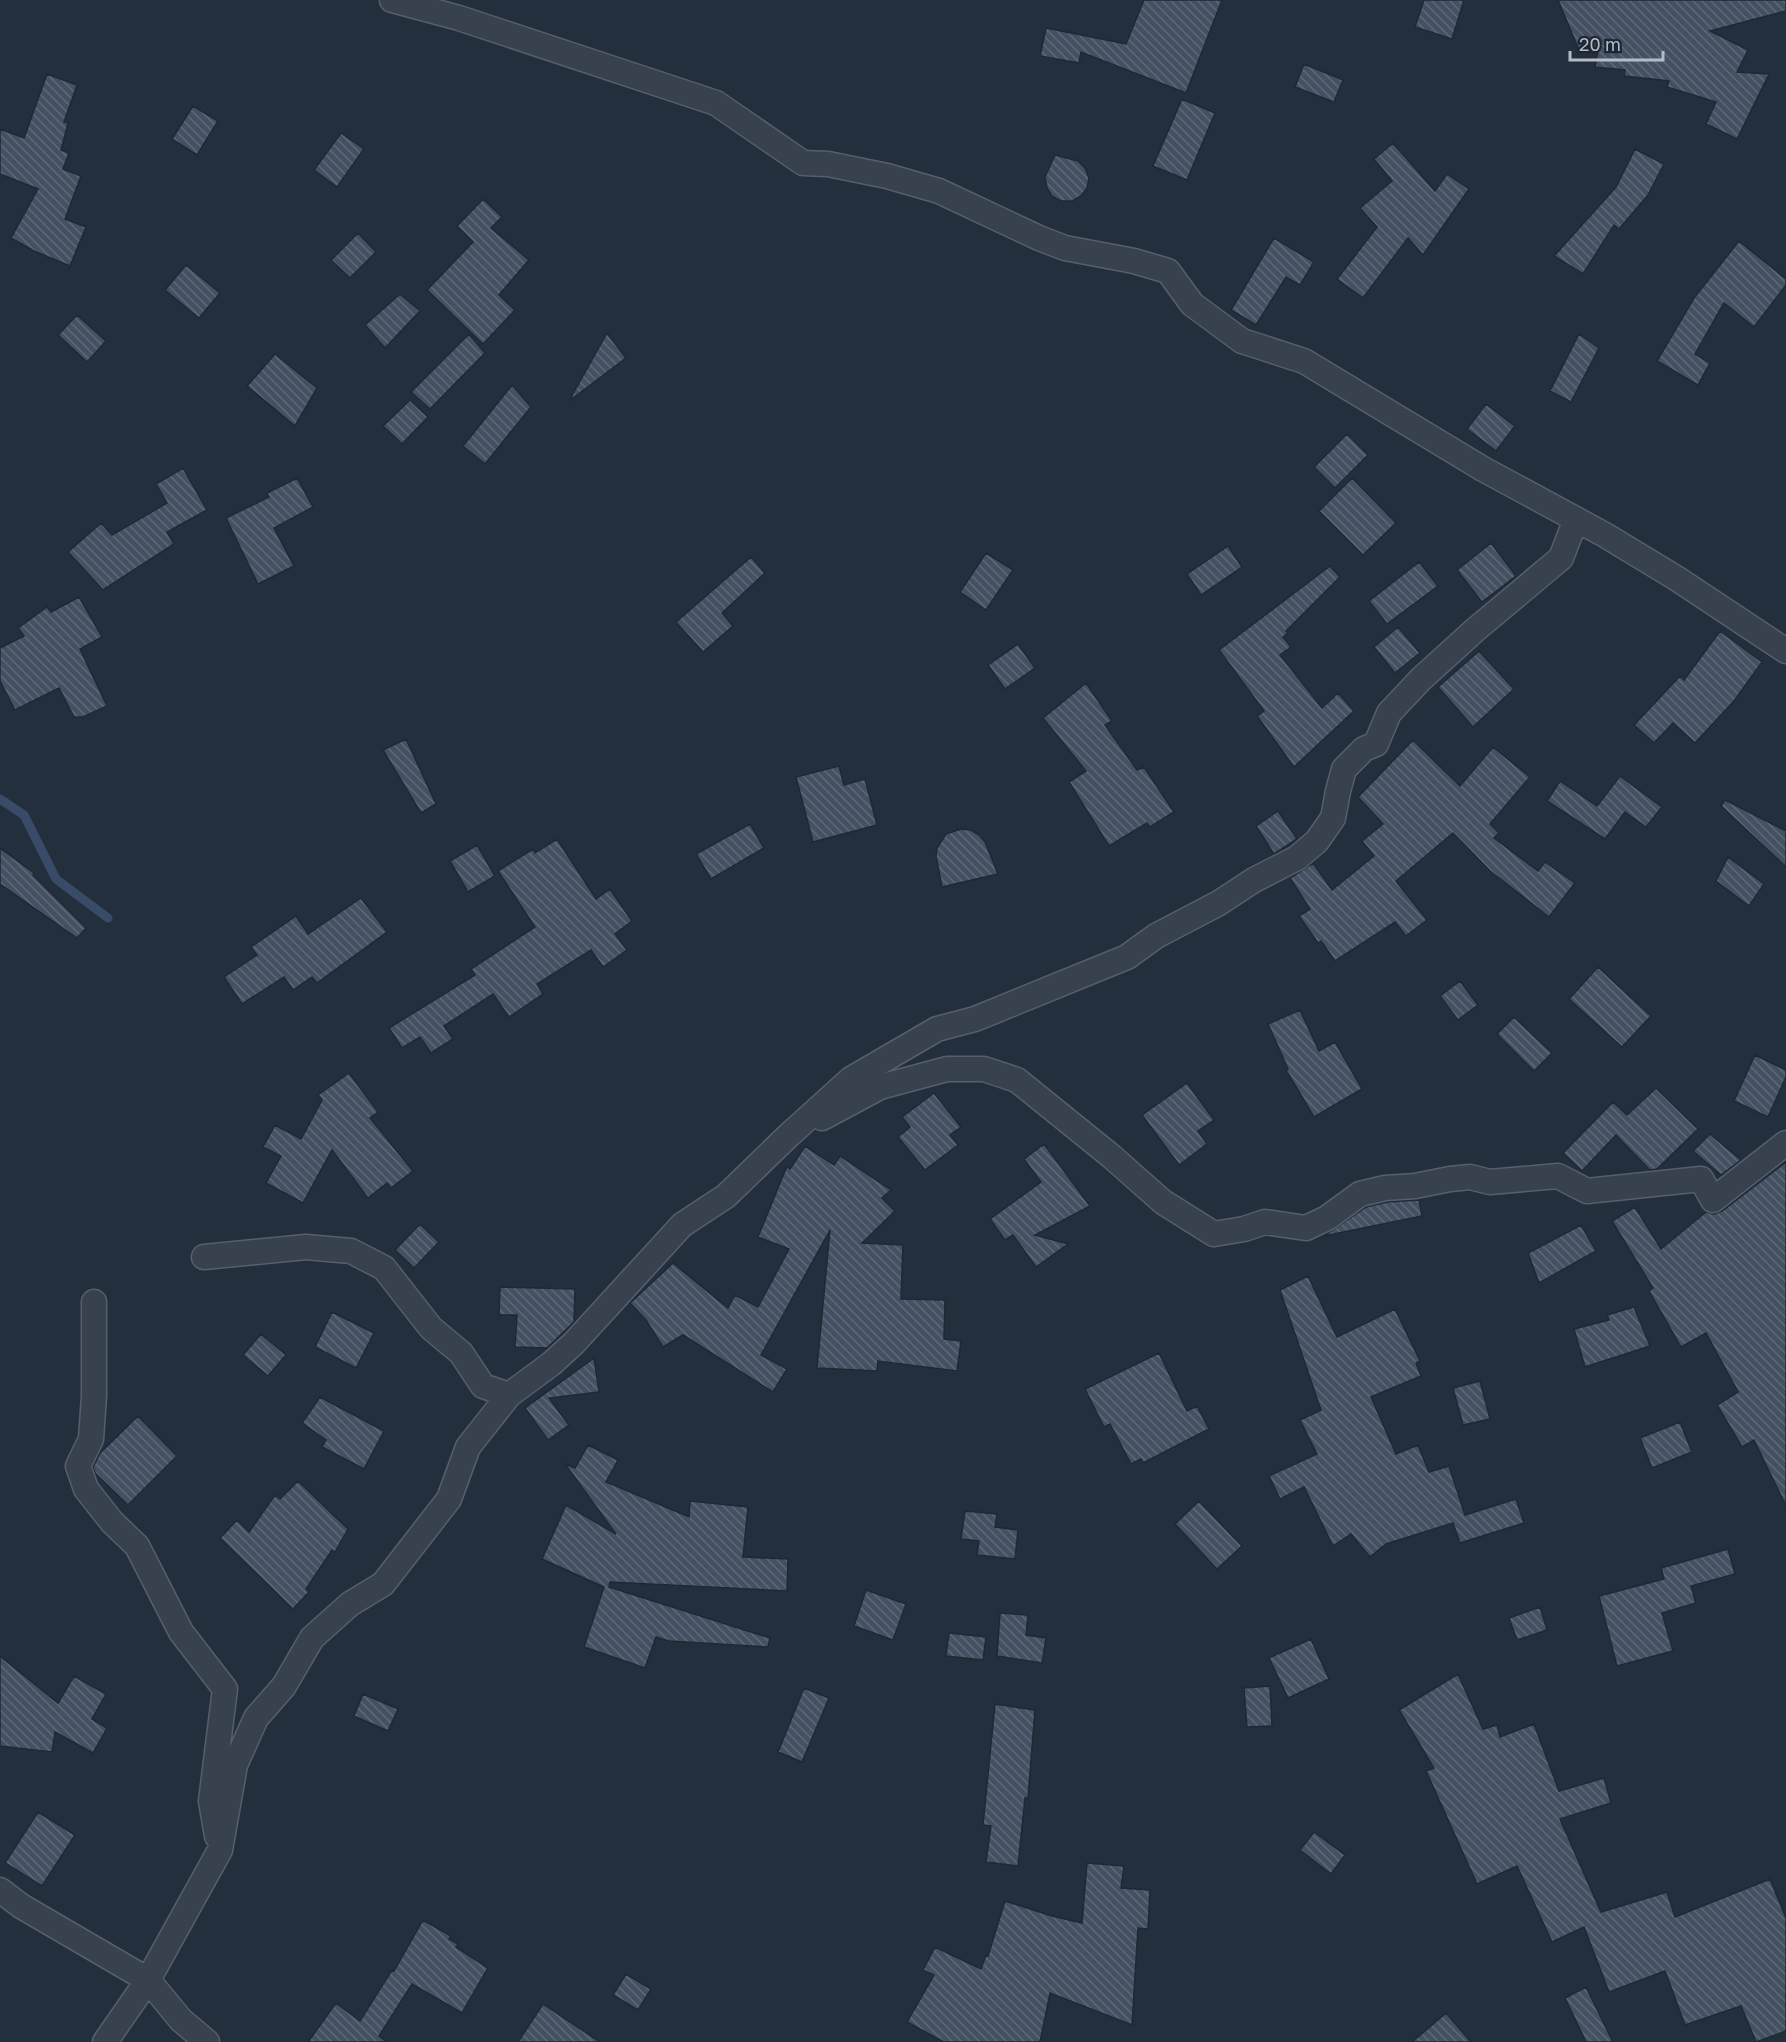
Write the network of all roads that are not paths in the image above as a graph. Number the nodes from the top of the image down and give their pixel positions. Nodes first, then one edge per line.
1 (392, 0) edge
2 (1576, 519) junction
3 (1786, 651) edge
4 (788, 1136) junction
5 (1786, 1143) edge
6 (204, 1257) dead end
7 (94, 1302) dead end
8 (509, 1395) junction
9 (220, 1850) junction
10 (0, 1890) edge
11 (148, 1980) junction
12 (105, 2042) edge
13 (207, 2042) edge

1 - 2 street
2 - 3 street
2 - 4 street
4 - 5 street
4 - 8 street
6 - 8 street
7 - 9 street
8 - 9 street
9 - 11 street
10 - 11 street
11 - 12 street
11 - 13 street

